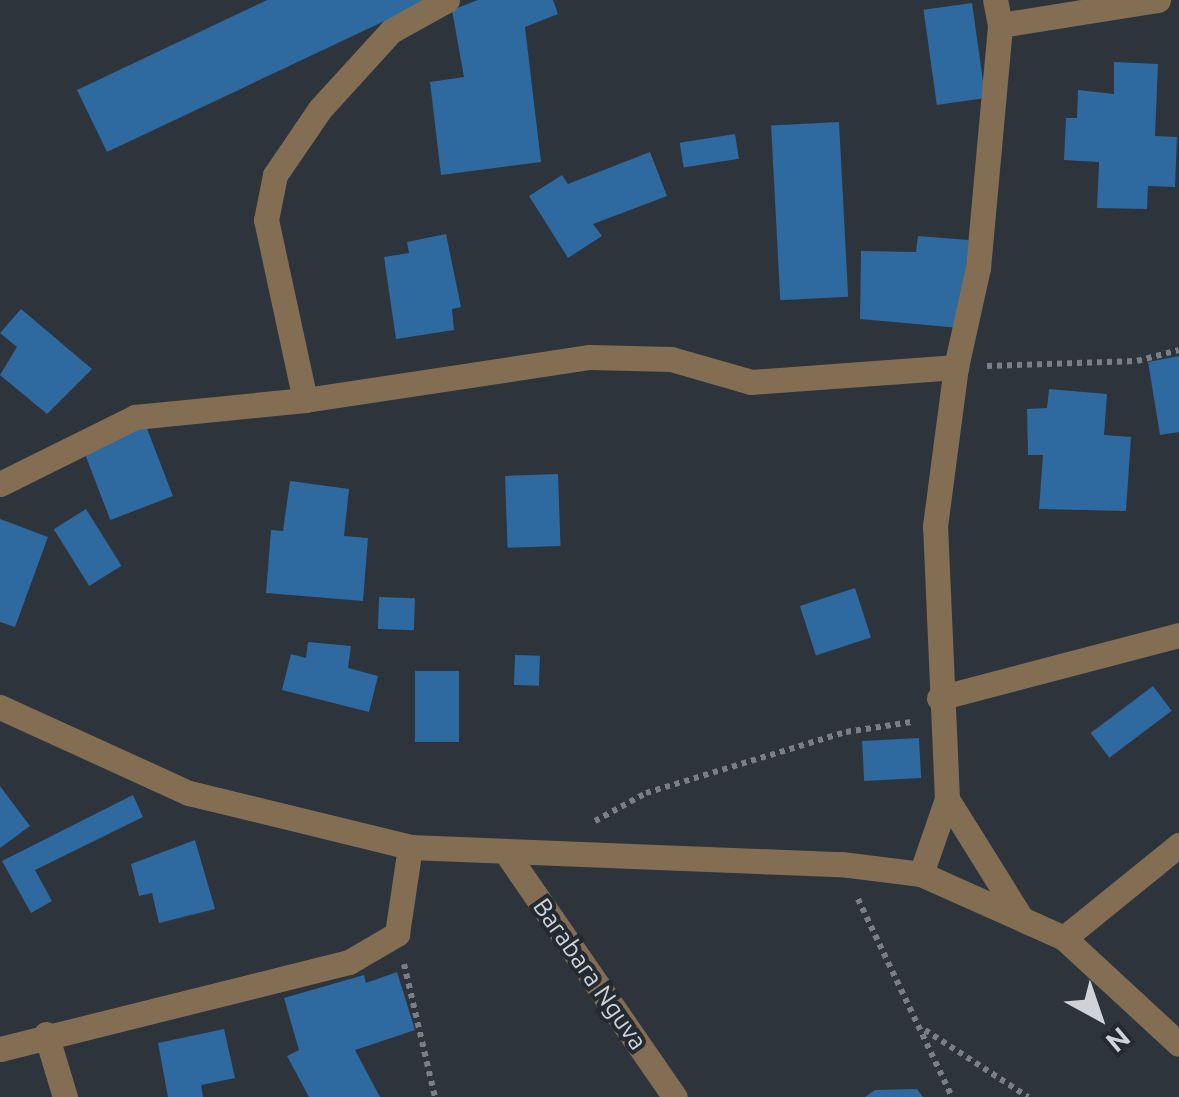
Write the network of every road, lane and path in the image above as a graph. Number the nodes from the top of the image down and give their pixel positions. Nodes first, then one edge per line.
1 (447, 0) edge
2 (1158, 0) edge
3 (997, 12) edge
4 (1179, 350) edge
5 (956, 367) junction
6 (304, 400) junction
7 (0, 484) edge
8 (1179, 635) edge
9 (0, 707) edge
10 (940, 708) junction
11 (946, 799) junction
12 (410, 847) junction
13 (1177, 850) edge
14 (540, 851) junction
15 (505, 852) junction
16 (841, 864) junction
17 (921, 874) junction
18 (1021, 918) junction
19 (396, 934) junction
20 (1064, 938) junction
21 (922, 1028) junction
22 (46, 1034) junction
23 (1179, 1044) edge
24 (0, 1049) edge
25 (65, 1097) edge
26 (436, 1097) edge
27 (674, 1097) edge
28 (952, 1097) edge
29 (1028, 1097) edge

1 - 6 street
2 - 3 street
3 - 5 street
4 - 5 path
5 - 6 street
5 - 10 street
6 - 7 street
8 - 10 street
9 - 12 street
10 - 11 street
10 - 14 path
11 - 17 street
11 - 18 street
12 - 15 street
12 - 19 street
13 - 20 street
14 - 15 street
14 - 16 street
15 - 27 street, Barabara Nguva
16 - 17 street
16 - 21 path
17 - 18 street
18 - 20 street
19 - 22 street
19 - 26 path
20 - 23 street
21 - 28 path
21 - 29 path
22 - 24 street
22 - 25 street

